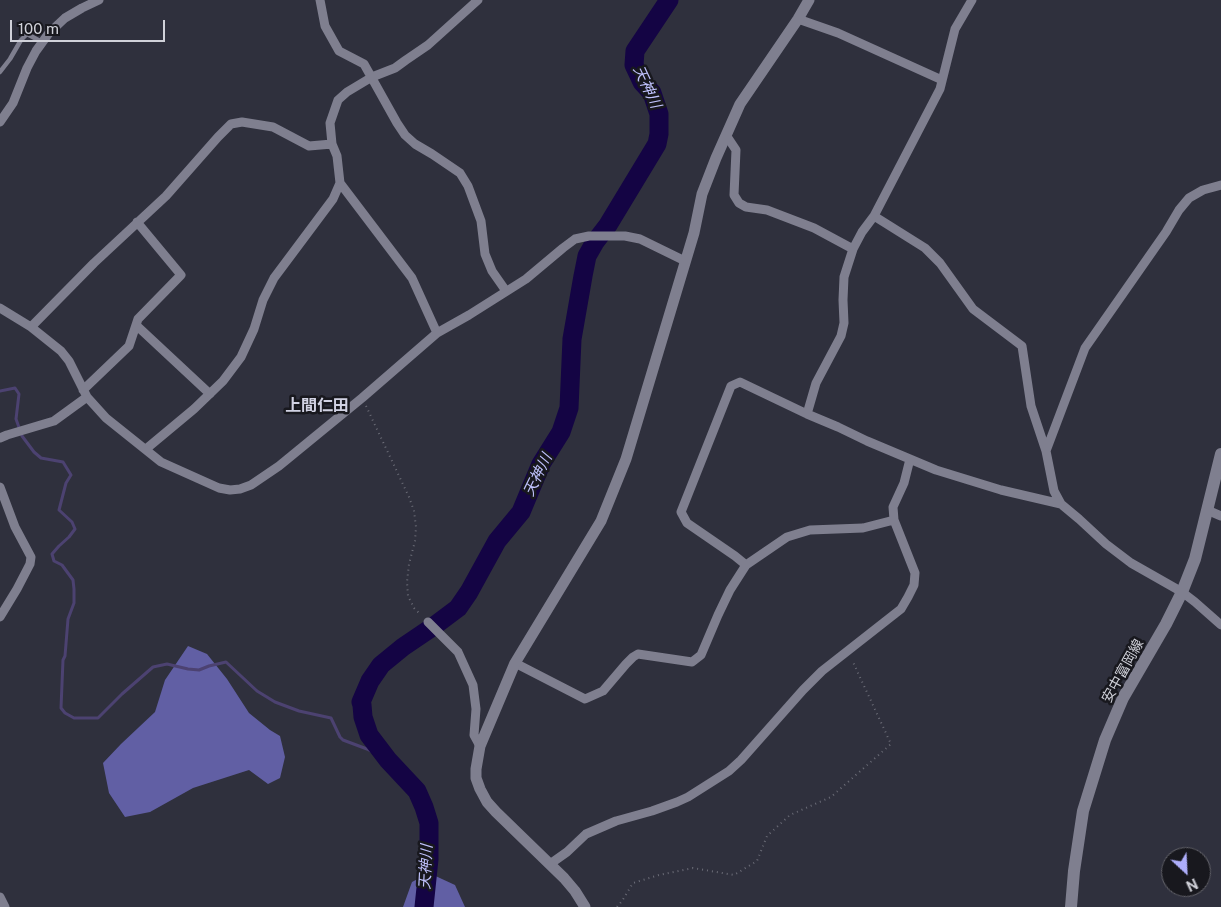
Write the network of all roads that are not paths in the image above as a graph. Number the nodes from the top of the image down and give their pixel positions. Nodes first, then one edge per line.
1 (99, 0) edge
2 (320, 0) edge
3 (478, 0) edge
4 (809, 0) edge
5 (972, 0) edge
6 (798, 19) junction
7 (42, 42) junction
8 (0, 72) edge
9 (372, 77) junction
10 (942, 80) junction
11 (0, 122) edge
12 (726, 136) junction
13 (332, 144) junction
14 (340, 183) junction
15 (1221, 184) edge
16 (874, 216) junction
17 (137, 222) junction
18 (853, 249) junction
19 (686, 261) junction
20 (506, 291) junction
21 (0, 308) edge
22 (136, 325) junction
23 (31, 327) junction
24 (437, 333) junction
25 (85, 394) junction
26 (210, 394) junction
27 (807, 414) junction
28 (0, 438) edge
29 (146, 449) junction
30 (1046, 451) junction
31 (1221, 454) edge
32 (910, 459) junction
33 (0, 490) edge
34 (1061, 504) junction
35 (1207, 510) junction
36 (1221, 516) edge
37 (894, 520) junction
38 (746, 565) junction
39 (1182, 592) junction
40 (0, 618) edge
41 (428, 622) road end
42 (1221, 626) edge
43 (514, 663) junction
44 (480, 746) junction
45 (550, 864) junction
46 (0, 897) edge
47 (5, 907) edge
48 (585, 907) edge
49 (1071, 907) edge

1 - 7 street
2 - 9 street
3 - 9 street
4 - 6 street
5 - 10 street
6 - 10 street
6 - 12 street
7 - 8 lane
7 - 11 street
9 - 13 street
9 - 20 street
10 - 16 street
12 - 18 street
12 - 19 street
13 - 14 street
13 - 17 street
14 - 24 street
14 - 26 street
15 - 30 street
16 - 18 street
16 - 30 street
17 - 22 street
17 - 23 street
18 - 27 street
19 - 20 street
19 - 43 street
20 - 24 street
21 - 23 street
22 - 25 street
22 - 26 street
23 - 25 street
24 - 29 street
25 - 28 street
25 - 29 street
26 - 29 street
27 - 32 street
27 - 38 street
30 - 34 street
31 - 35 main road, 安中富岡線
32 - 34 street
32 - 37 street
33 - 40 street
34 - 39 street
35 - 36 street
35 - 39 main road, 安中富岡線
37 - 38 street
37 - 45 street
38 - 43 street
39 - 42 street
39 - 49 main road, 安中富岡線
41 - 44 street
43 - 44 street
44 - 45 street
45 - 48 street
46 - 47 street

